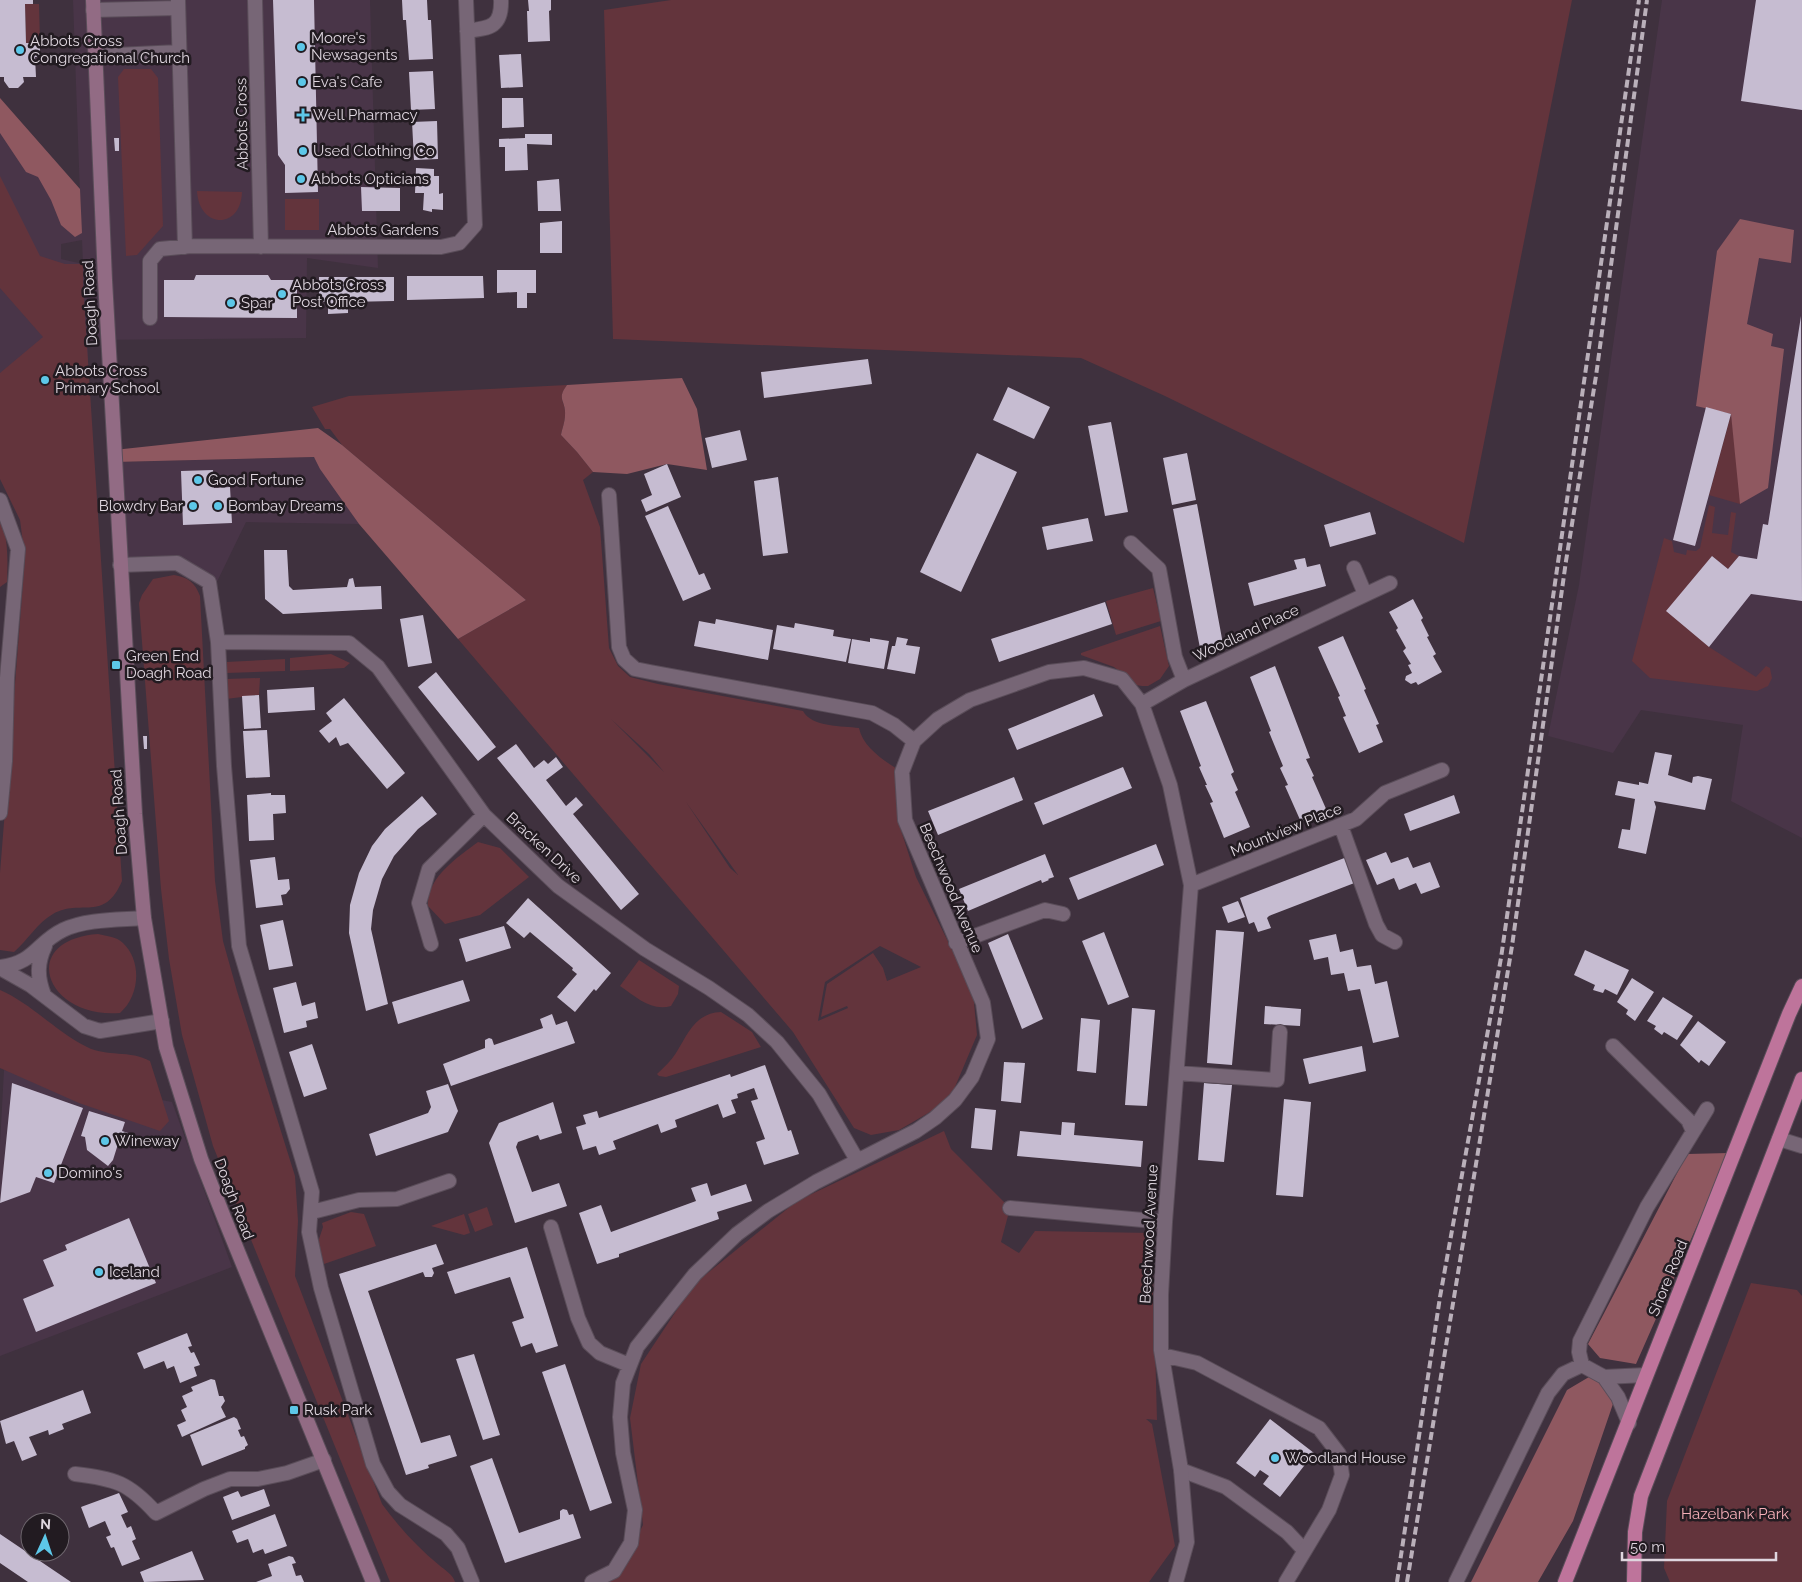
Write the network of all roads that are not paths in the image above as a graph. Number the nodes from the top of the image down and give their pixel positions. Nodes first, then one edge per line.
1 (255, 0) edge
2 (466, 0) edge
3 (501, 0) edge
4 (178, 4) edge
5 (93, 5) edge
6 (467, 31) junction
7 (179, 52) junction
8 (95, 56) junction
9 (185, 247) junction
10 (261, 247) junction
11 (150, 318) dead end
12 (610, 495) dead end
13 (0, 500) edge
14 (1131, 542) dead end
15 (120, 565) junction
16 (1354, 568) dead end
17 (1390, 583) dead end
18 (1365, 594) junction
19 (0, 602) edge
20 (13, 610) junction
21 (218, 642) junction
22 (4, 677) edge
23 (1184, 680) junction
24 (1142, 704) junction
25 (914, 741) junction
26 (1442, 770) dead end
27 (0, 812) edge
28 (484, 815) junction
29 (1341, 826) junction
30 (1190, 885) junction
31 (1063, 914) dead end
32 (144, 918) junction
33 (47, 941) junction
34 (1395, 942) dead end
35 (956, 943) junction
36 (431, 944) dead end
37 (0, 968) edge
38 (1802, 986) edge
39 (44, 995) junction
40 (162, 1021) junction
41 (1280, 1032) dead end
42 (1613, 1046) dead end
43 (1177, 1073) junction
44 (1802, 1079) edge
45 (1706, 1109) dead end
46 (1693, 1131) junction
47 (1778, 1138) junction
48 (1802, 1146) edge
49 (857, 1160) junction
50 (449, 1181) dead end
51 (1010, 1208) dead end
52 (312, 1212) junction
53 (1164, 1222) junction
54 (551, 1227) dead end
55 (1162, 1354) junction
56 (1582, 1364) junction
57 (629, 1365) junction
58 (1646, 1375) junction
59 (1604, 1377) junction
60 (1629, 1423) junction
61 (324, 1460) junction
62 (1181, 1470) junction
63 (75, 1474) dead end
64 (1304, 1550) junction
65 (373, 1582) edge
66 (472, 1582) edge
67 (592, 1582) edge
68 (1176, 1582) edge
69 (1286, 1582) edge
70 (1456, 1582) edge
71 (1565, 1582) edge
72 (1634, 1582) edge

1 - 10 street, Abbots Cross
2 - 6 street, Abbots Gardens
3 - 6 street
4 - 5 street
4 - 7 street
5 - 8 main road, Doagh Road
6 - 10 street, Abbots Gardens
7 - 8 street
7 - 9 street
8 - 15 main road, Doagh Road
9 - 10 street, Abbots Gardens
9 - 11 street, Abbots Gardens
12 - 25 street
13 - 20 street
14 - 23 street
15 - 21 street
15 - 32 main road, Doagh Road
16 - 18 street
17 - 18 street, Woodland Place
18 - 23 street, Woodland Place
19 - 20 street
20 - 22 street
21 - 28 street, Bracken Drive
21 - 52 street
22 - 27 street
23 - 24 street, Woodland Place
24 - 25 street, Beechwood Avenue
24 - 30 street, Beechwood Avenue
25 - 35 street, Beechwood Avenue
26 - 29 street, Mountview Place
28 - 36 street
28 - 49 street, Bracken Drive
29 - 30 street, Mountview Place
29 - 34 street
30 - 43 street, Beechwood Avenue
31 - 35 street
32 - 33 street
32 - 40 main road, Doagh Road
33 - 37 street
33 - 39 street
35 - 49 street, Beechwood Avenue
37 - 39 street
38 - 58 highway, Shore Road
39 - 40 street
40 - 61 main road, Doagh Road
41 - 43 street
42 - 46 street
43 - 53 street, Beechwood Avenue
44 - 47 highway
45 - 46 street
46 - 56 street
47 - 48 street
47 - 72 highway
49 - 57 street, Beechwood Avenue
50 - 52 street
51 - 53 street
52 - 66 street
53 - 55 street, Beechwood Avenue
54 - 57 street
55 - 62 street, Beechwood Avenue
55 - 64 street
56 - 59 street
56 - 70 street
57 - 67 street, Beechwood Avenue
58 - 59 street
58 - 60 highway, Shore Road
59 - 60 street
60 - 71 highway, Shore Road
61 - 63 street
61 - 65 main road, Doagh Road
62 - 64 street
62 - 68 street, Beechwood Avenue
64 - 69 street

